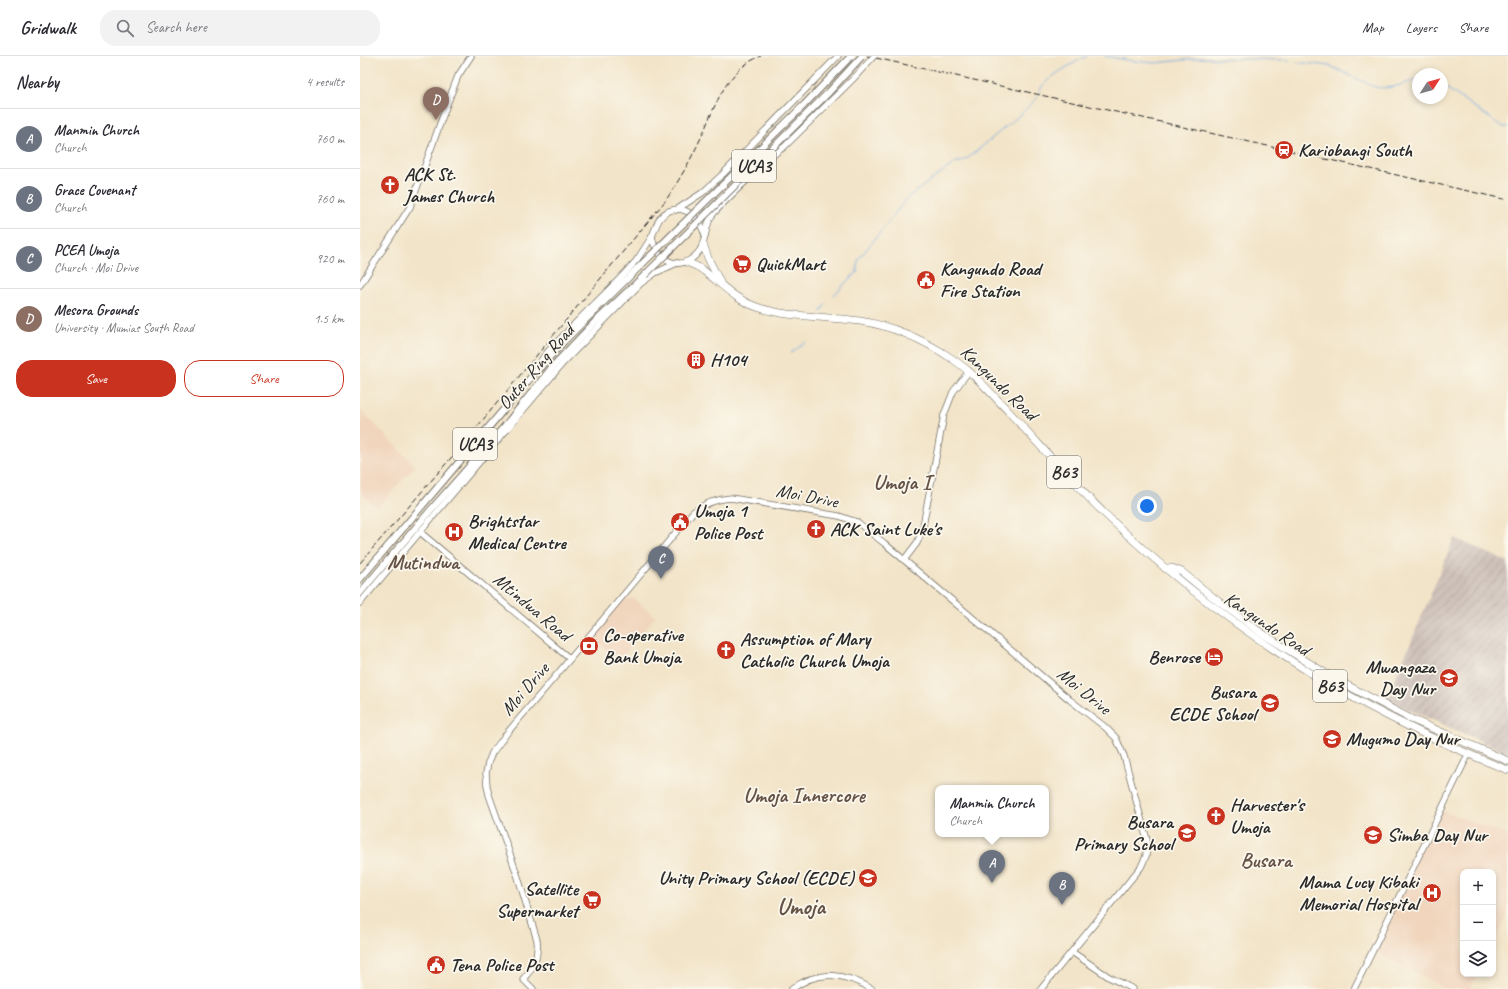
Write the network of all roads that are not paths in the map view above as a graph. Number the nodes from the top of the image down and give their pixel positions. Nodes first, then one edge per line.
1 (471, 56) edge
2 (838, 56) edge
3 (851, 56) edge
4 (862, 56) edge
5 (874, 56) edge
6 (676, 210) junction
7 (705, 235) junction
8 (652, 237) junction
9 (703, 244) junction
10 (686, 262) junction
11 (677, 263) junction
12 (360, 285) edge
13 (722, 286) junction
14 (969, 371) junction
15 (533, 375) junction
16 (545, 383) junction
17 (536, 387) junction
18 (420, 532) junction
19 (904, 560) junction
20 (1165, 568) junction
21 (360, 579) edge
22 (360, 594) edge
23 (360, 604) edge
24 (1227, 608) junction
25 (1223, 615) junction
26 (570, 659) junction
27 (1468, 755) junction
28 (1508, 761) edge
29 (1508, 770) edge
30 (1072, 952) junction
31 (533, 989) edge
32 (792, 989) edge
33 (872, 989) edge
34 (1041, 989) edge
35 (1133, 989) edge
36 (1354, 989) edge

1 - 12 street
2 - 6 street, Outer Ring Road / UCA3
3 - 15 main road, Outer Ring Road / UCA3, bridge
4 - 17 main road, Outer Ring Road / UCA3, bridge
5 - 7 street, UCA3, bridge
6 - 7 street
6 - 8 street, Outer Ring Road
7 - 9 street
8 - 11 street
8 - 15 street, Outer Ring Road / UCA3
9 - 10 street
9 - 13 highway
10 - 11 street
10 - 13 highway, Kangundo Road
11 - 16 street, UCA3
13 - 14 highway, Kangundo Road / B63
14 - 19 street
14 - 20 highway, Kangundo Road / B63
15 - 21 main road, Outer Ring Road / UCA3
16 - 17 main road
16 - 18 street, UCA3
17 - 22 main road, Outer Ring Road / UCA3
18 - 23 street, UCA3
18 - 26 street, Mtindwa Road
19 - 26 street, Moi Drive
19 - 30 street, Moi Drive
20 - 24 highway, Kangundo Road / B63
20 - 25 highway, Kangundo Road / B63
24 - 25 main road
24 - 28 highway, Kangundo Road / B63
25 - 27 highway, Kangundo Road / B63
26 - 31 street, Moi Drive
27 - 29 highway, Kangundo Road / B63
27 - 36 street
30 - 34 street, Moi Drive
30 - 35 street
32 - 33 street

